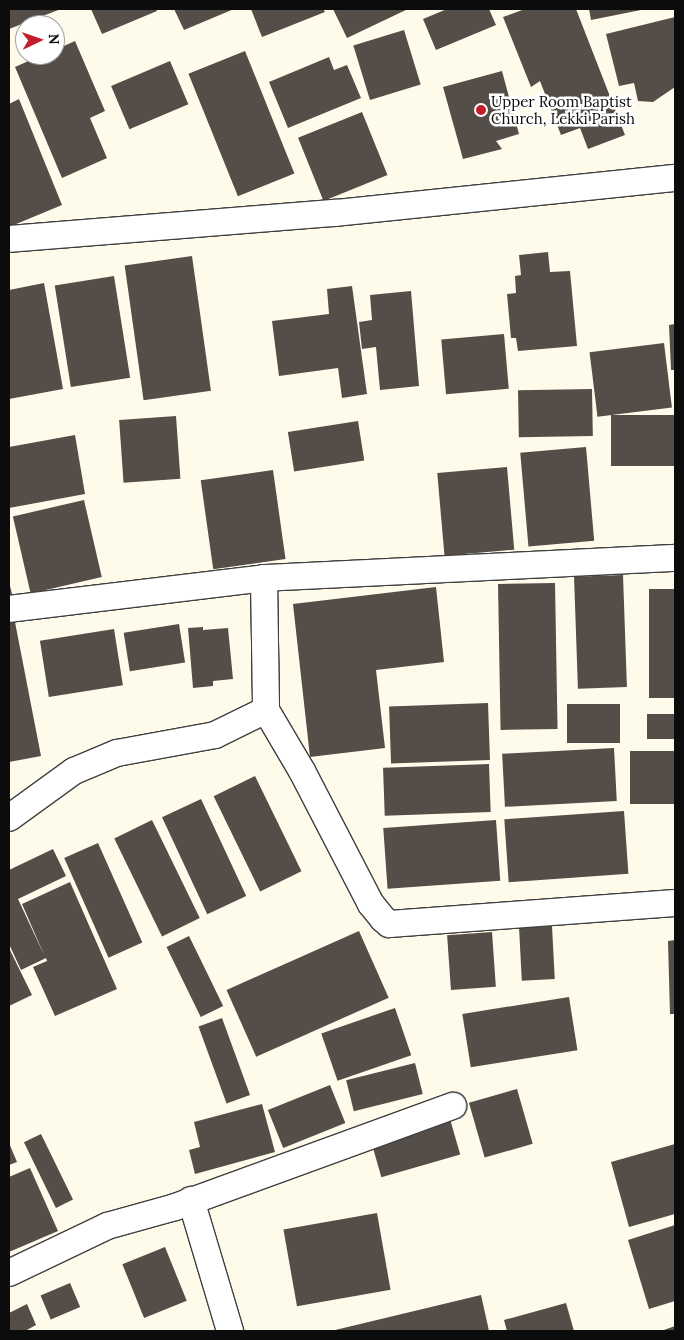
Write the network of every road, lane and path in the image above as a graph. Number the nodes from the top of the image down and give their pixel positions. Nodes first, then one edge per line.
1 (675, 178) edge
2 (9, 239) edge
3 (675, 558) edge
4 (264, 578) junction
5 (9, 610) edge
6 (266, 710) junction
7 (9, 818) edge
8 (675, 903) edge
9 (453, 1106) dead end
10 (192, 1200) junction
11 (9, 1273) edge
12 (230, 1331) edge

1 - 2 street
3 - 4 street
4 - 5 street
4 - 6 street
6 - 7 street
6 - 8 street
9 - 10 street
10 - 11 street
10 - 12 street

